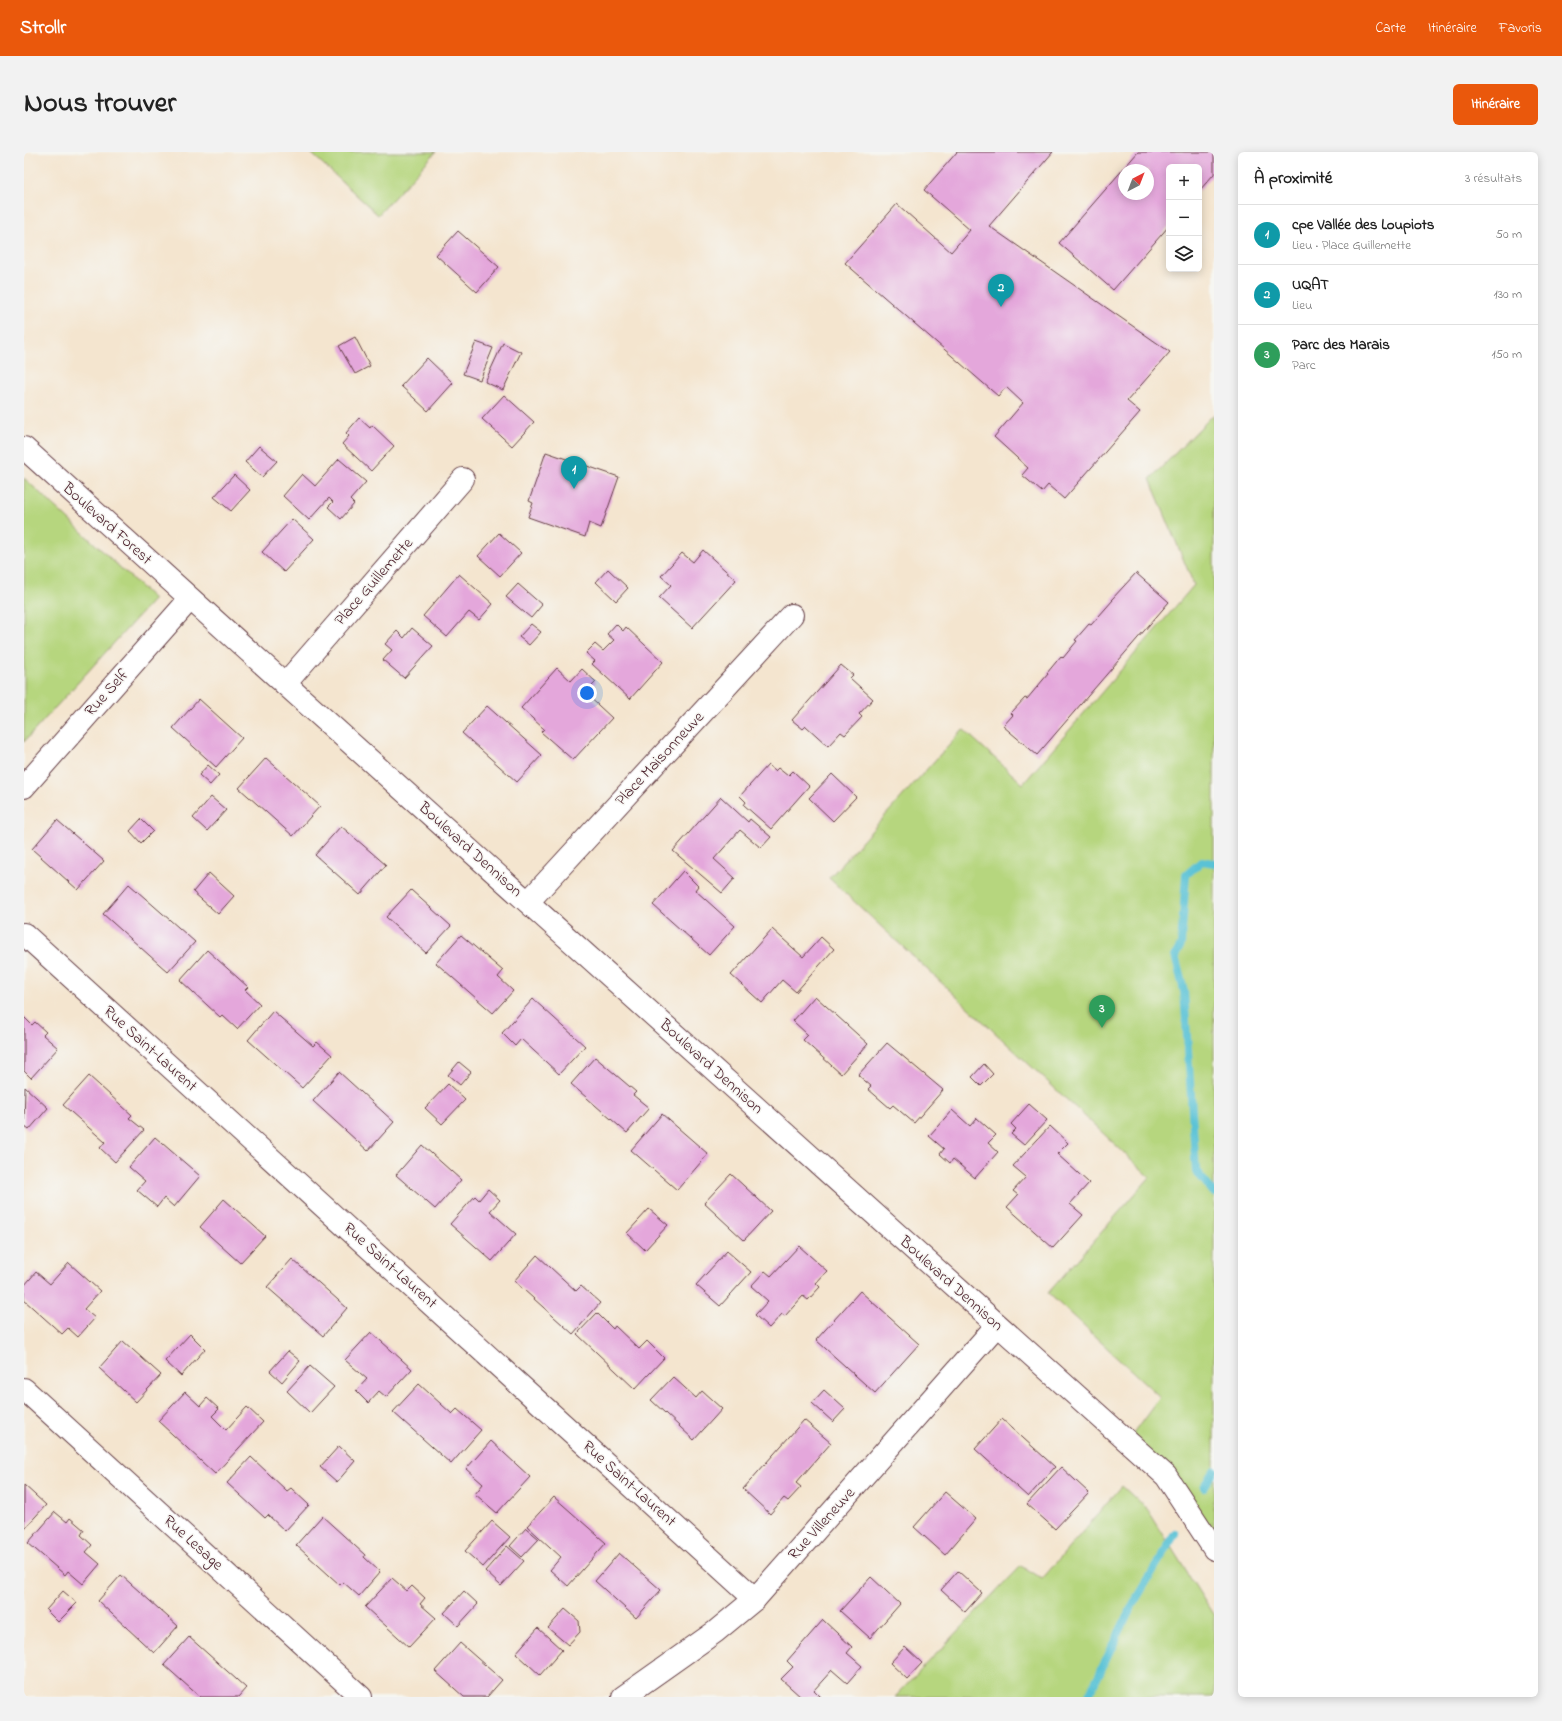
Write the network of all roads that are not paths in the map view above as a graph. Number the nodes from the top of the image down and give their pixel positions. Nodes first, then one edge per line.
1 (24, 448) edge
2 (462, 479) dead end
3 (190, 599) junction
4 (792, 615) dead end
5 (285, 684) junction
6 (24, 787) edge
7 (528, 902) junction
8 (24, 934) edge
9 (997, 1325) junction
10 (24, 1389) edge
11 (1214, 1549) edge
12 (755, 1599) junction
13 (361, 1697) edge
14 (623, 1697) edge

1 - 3 street, Boulevard Forest
2 - 5 street, Place Guillemette
3 - 5 street, Boulevard Dennison
3 - 6 street, Rue Self
4 - 7 street, Place Maisonneuve
5 - 7 street, Boulevard Dennison
7 - 9 street, Boulevard Dennison
8 - 12 street, Rue Saint-Laurent
9 - 11 street, Boulevard Dennison
9 - 12 street, Rue Villeneuve
10 - 13 street, Rue Lesage
12 - 14 street, Rue Villeneuve

